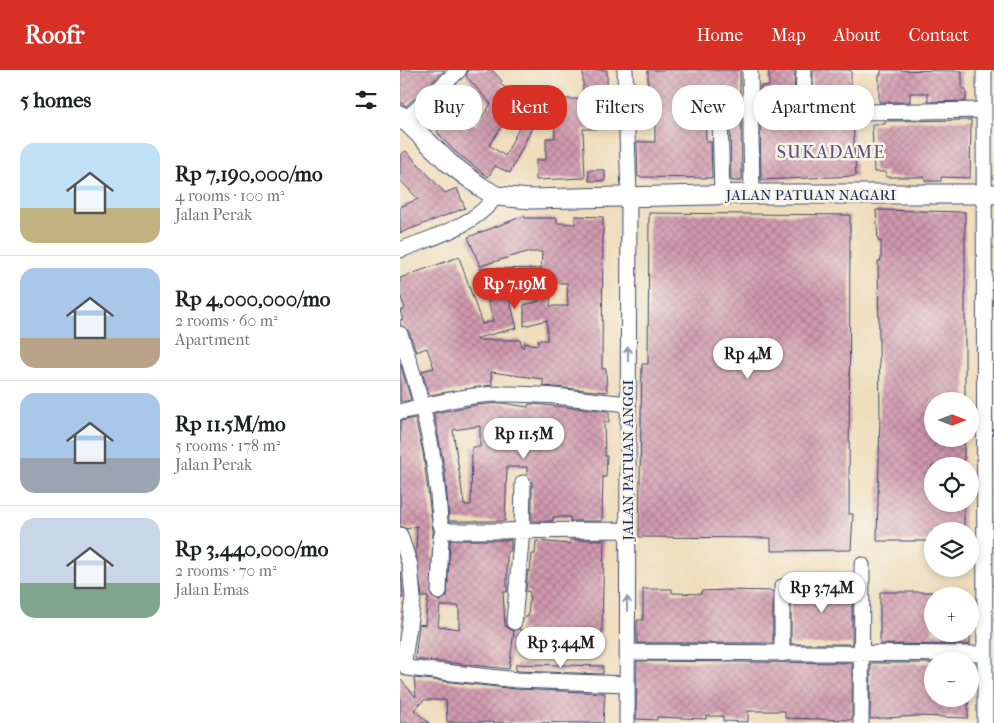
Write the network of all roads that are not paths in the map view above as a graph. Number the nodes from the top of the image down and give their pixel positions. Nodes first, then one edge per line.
1 (459, 70) edge
2 (625, 70) edge
3 (750, 70) edge
4 (804, 70) edge
5 (984, 70) edge
6 (804, 85) edge
7 (751, 109) junction
8 (754, 109) edge
9 (874, 110) edge
10 (984, 110) junction
11 (402, 119) edge
12 (752, 194) junction
13 (989, 194) edge
14 (722, 195) junction
15 (496, 196) junction
16 (629, 196) junction
17 (400, 250) edge
18 (400, 334) edge
19 (404, 359) edge
20 (628, 404) junction
21 (423, 406) junction
22 (400, 412) edge
23 (523, 483) dead end
24 (444, 529) junction
25 (522, 530) junction
26 (628, 530) junction
27 (400, 535) edge
28 (862, 565) dead end
29 (989, 565) edge
30 (782, 587) dead end
31 (439, 592) dead end
32 (514, 622) dead end
33 (627, 652) junction
34 (862, 653) junction
35 (782, 654) junction
36 (985, 654) junction
37 (402, 666) edge
38 (627, 684) junction
39 (627, 723) edge
40 (861, 723) edge
41 (985, 723) edge

1 - 11 street
2 - 16 street, JALAN PATUAN ANGGI
3 - 7 street
4 - 6 street
5 - 10 street
7 - 8 street
7 - 12 street
7 - 14 street
9 - 10 street
10 - 13 street
11 - 15 main road
12 - 13 main road, JALAN PATUAN NAGARI
12 - 14 main road, JALAN PATUAN NAGARI
13 - 29 street
14 - 16 main road, JALAN PATUAN NAGARI
15 - 16 main road, JALAN PATUAN NAGARI
15 - 17 street
20 -> 16 street, JALAN PATUAN ANGGI
18 - 19 street
19 - 21 street
20 - 21 street
20 - 26 street, JALAN PATUAN ANGGI
21 - 22 street
21 - 24 street
23 - 25 street
24 - 25 street
24 - 31 street
25 - 26 street
25 - 32 street
33 -> 26 street, JALAN PATUAN ANGGI
27 - 37 street
28 - 34 street
29 - 36 street
30 - 35 street
33 - 35 street
33 - 38 street, JALAN PATUAN ANGGI
34 - 35 street
34 - 36 street
34 - 40 street
36 - 41 street
37 - 38 street
38 - 39 street, JALAN PATUAN ANGGI

